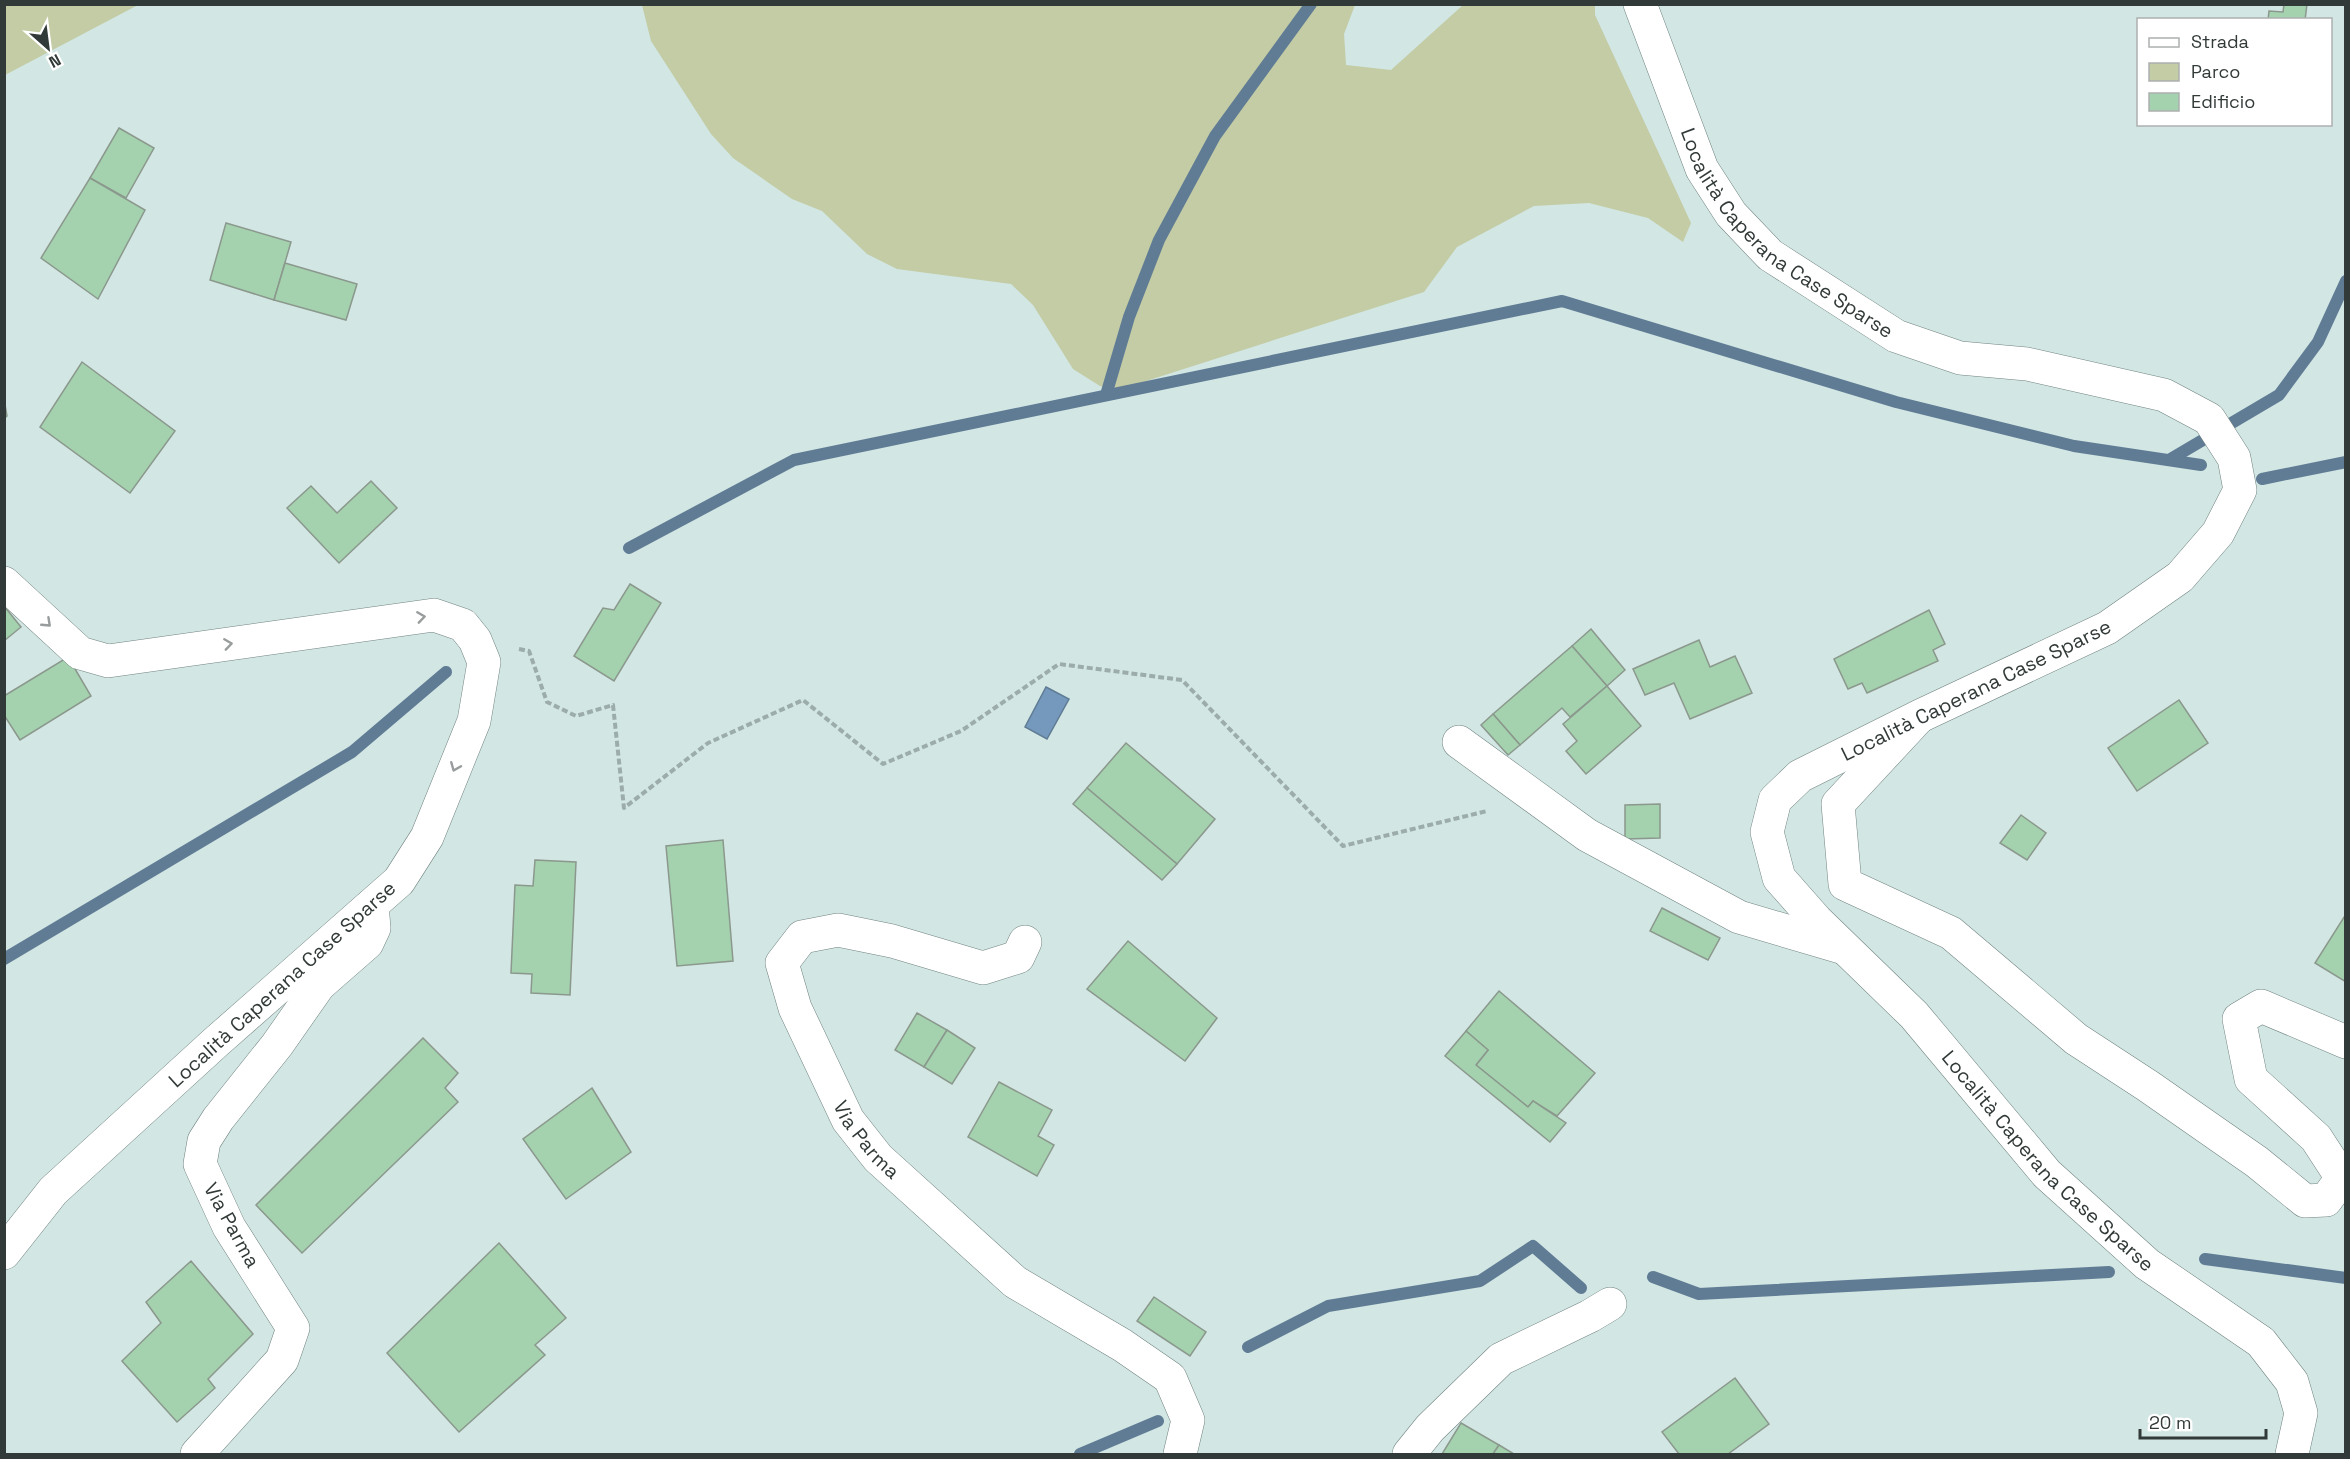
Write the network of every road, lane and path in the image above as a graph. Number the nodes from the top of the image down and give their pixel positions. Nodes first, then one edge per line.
1 (1640, 4) edge
2 (4, 583) edge
3 (475, 640) junction
4 (1918, 717) junction
5 (1459, 742) dead end
6 (1518, 784) junction
7 (372, 905) junction
8 (1025, 942) dead end
9 (1844, 948) junction
10 (2346, 1042) edge
11 (4, 1253) edge
12 (1610, 1304) dead end
13 (196, 1455) edge
14 (1180, 1455) edge
15 (1409, 1455) edge
16 (2292, 1455) edge

1 - 4 street, Località Caperana Case Sparse
2 -> 3 street
3 - 6 path
3 -> 7 street, Località Caperana Case Sparse
4 - 9 street, Località Caperana Case Sparse
4 - 10 street
5 - 6 street
6 - 9 street
7 - 11 street, Località Caperana Case Sparse
7 - 13 street, Via Parma
8 - 14 street, Via Parma
9 - 16 street, Località Caperana Case Sparse
12 - 15 street

